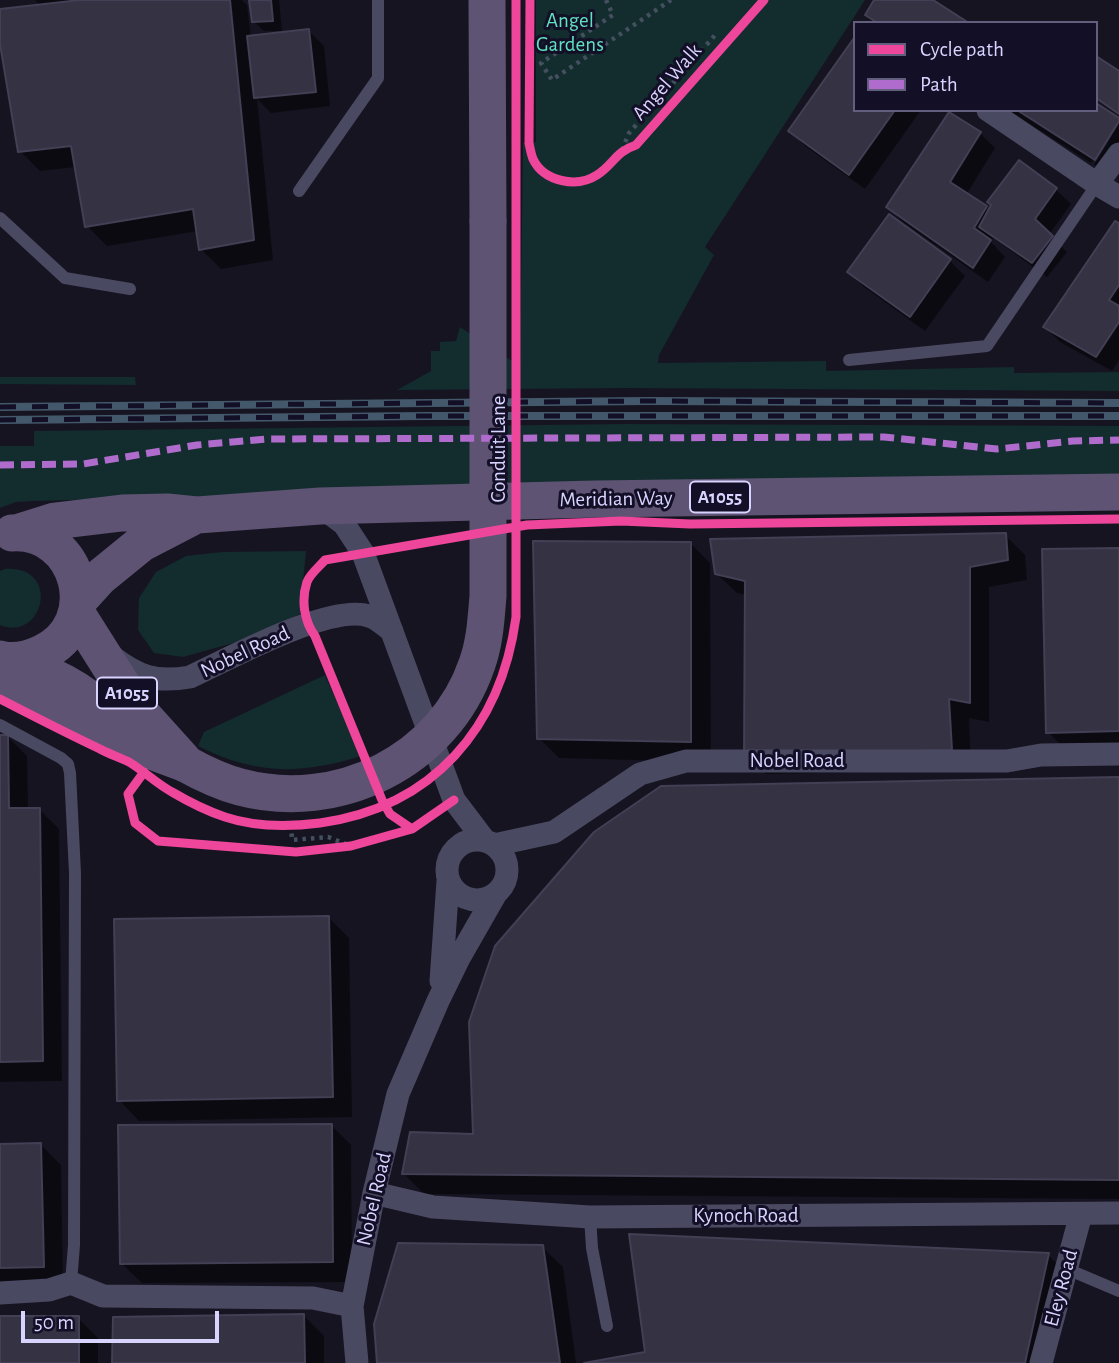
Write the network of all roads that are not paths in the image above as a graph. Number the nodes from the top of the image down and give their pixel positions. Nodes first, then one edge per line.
1 (378, 0) edge
2 (487, 0) edge
3 (991, 112) edge
4 (1119, 154) edge
5 (1097, 184) junction
6 (299, 191) dead end
7 (1119, 197) edge
8 (0, 218) edge
9 (130, 289) dead end
10 (849, 360) dead end
11 (1119, 492) edge
12 (320, 506) junction
13 (197, 515) junction
14 (10, 533) edge
15 (83, 618) junction
16 (392, 631) junction
17 (2, 667) edge
18 (0, 725) edge
19 (1119, 754) edge
20 (186, 764) junction
21 (454, 800) junction
22 (490, 843) junction
23 (447, 873) junction
24 (495, 895) junction
25 (438, 1002) junction
26 (374, 1193) junction
27 (1119, 1213) edge
28 (1081, 1214) junction
29 (590, 1217) junction
30 (1067, 1269) junction
31 (71, 1283) junction
32 (1119, 1291) edge
33 (0, 1293) edge
34 (352, 1306) junction
35 (607, 1326) dead end
36 (357, 1363) edge
37 (1041, 1363) edge

1 - 6 lane
2 - 20 main road, Conduit Lane / A1055, bridge
3 - 5 street
4 - 5 street
5 - 7 street
5 - 10 lane
8 - 9 lane
11 - 12 main road, Meridian Way / A1055
12 - 13 main road, Meridian Way / A1055
12 - 16 street
13 - 14 main road, Meridian Way / A1055
13 - 15 main road, Meridian Way / A1055
14 - 15 main road, Conduit Lane
15 - 16 street, Nobel Road
15 - 17 main road, Meridian Way
15 - 20 main road, Conduit Lane / A1055
16 - 21 street, Nobel Road
17 - 20 main road, Conduit Lane / A1055
18 - 31 lane
19 - 22 street, Nobel Road
21 - 22 street, Nobel Road
21 - 23 street, Nobel Road
22 - 23 street, Nobel Road
22 - 24 street, Nobel Road
23 - 24 street
23 - 25 street, Nobel Road
24 - 25 street, Nobel Road
25 - 26 street, Nobel Road
26 - 29 street, Kynoch Road
26 - 34 street, Nobel Road
27 - 28 street, Kynoch Road
28 - 29 street, Kynoch Road
28 - 30 street, Eley Road
29 - 35 lane
30 - 32 lane
30 - 37 street, Eley Road
31 - 33 street
31 - 34 street
34 - 36 street, Nobel Road

